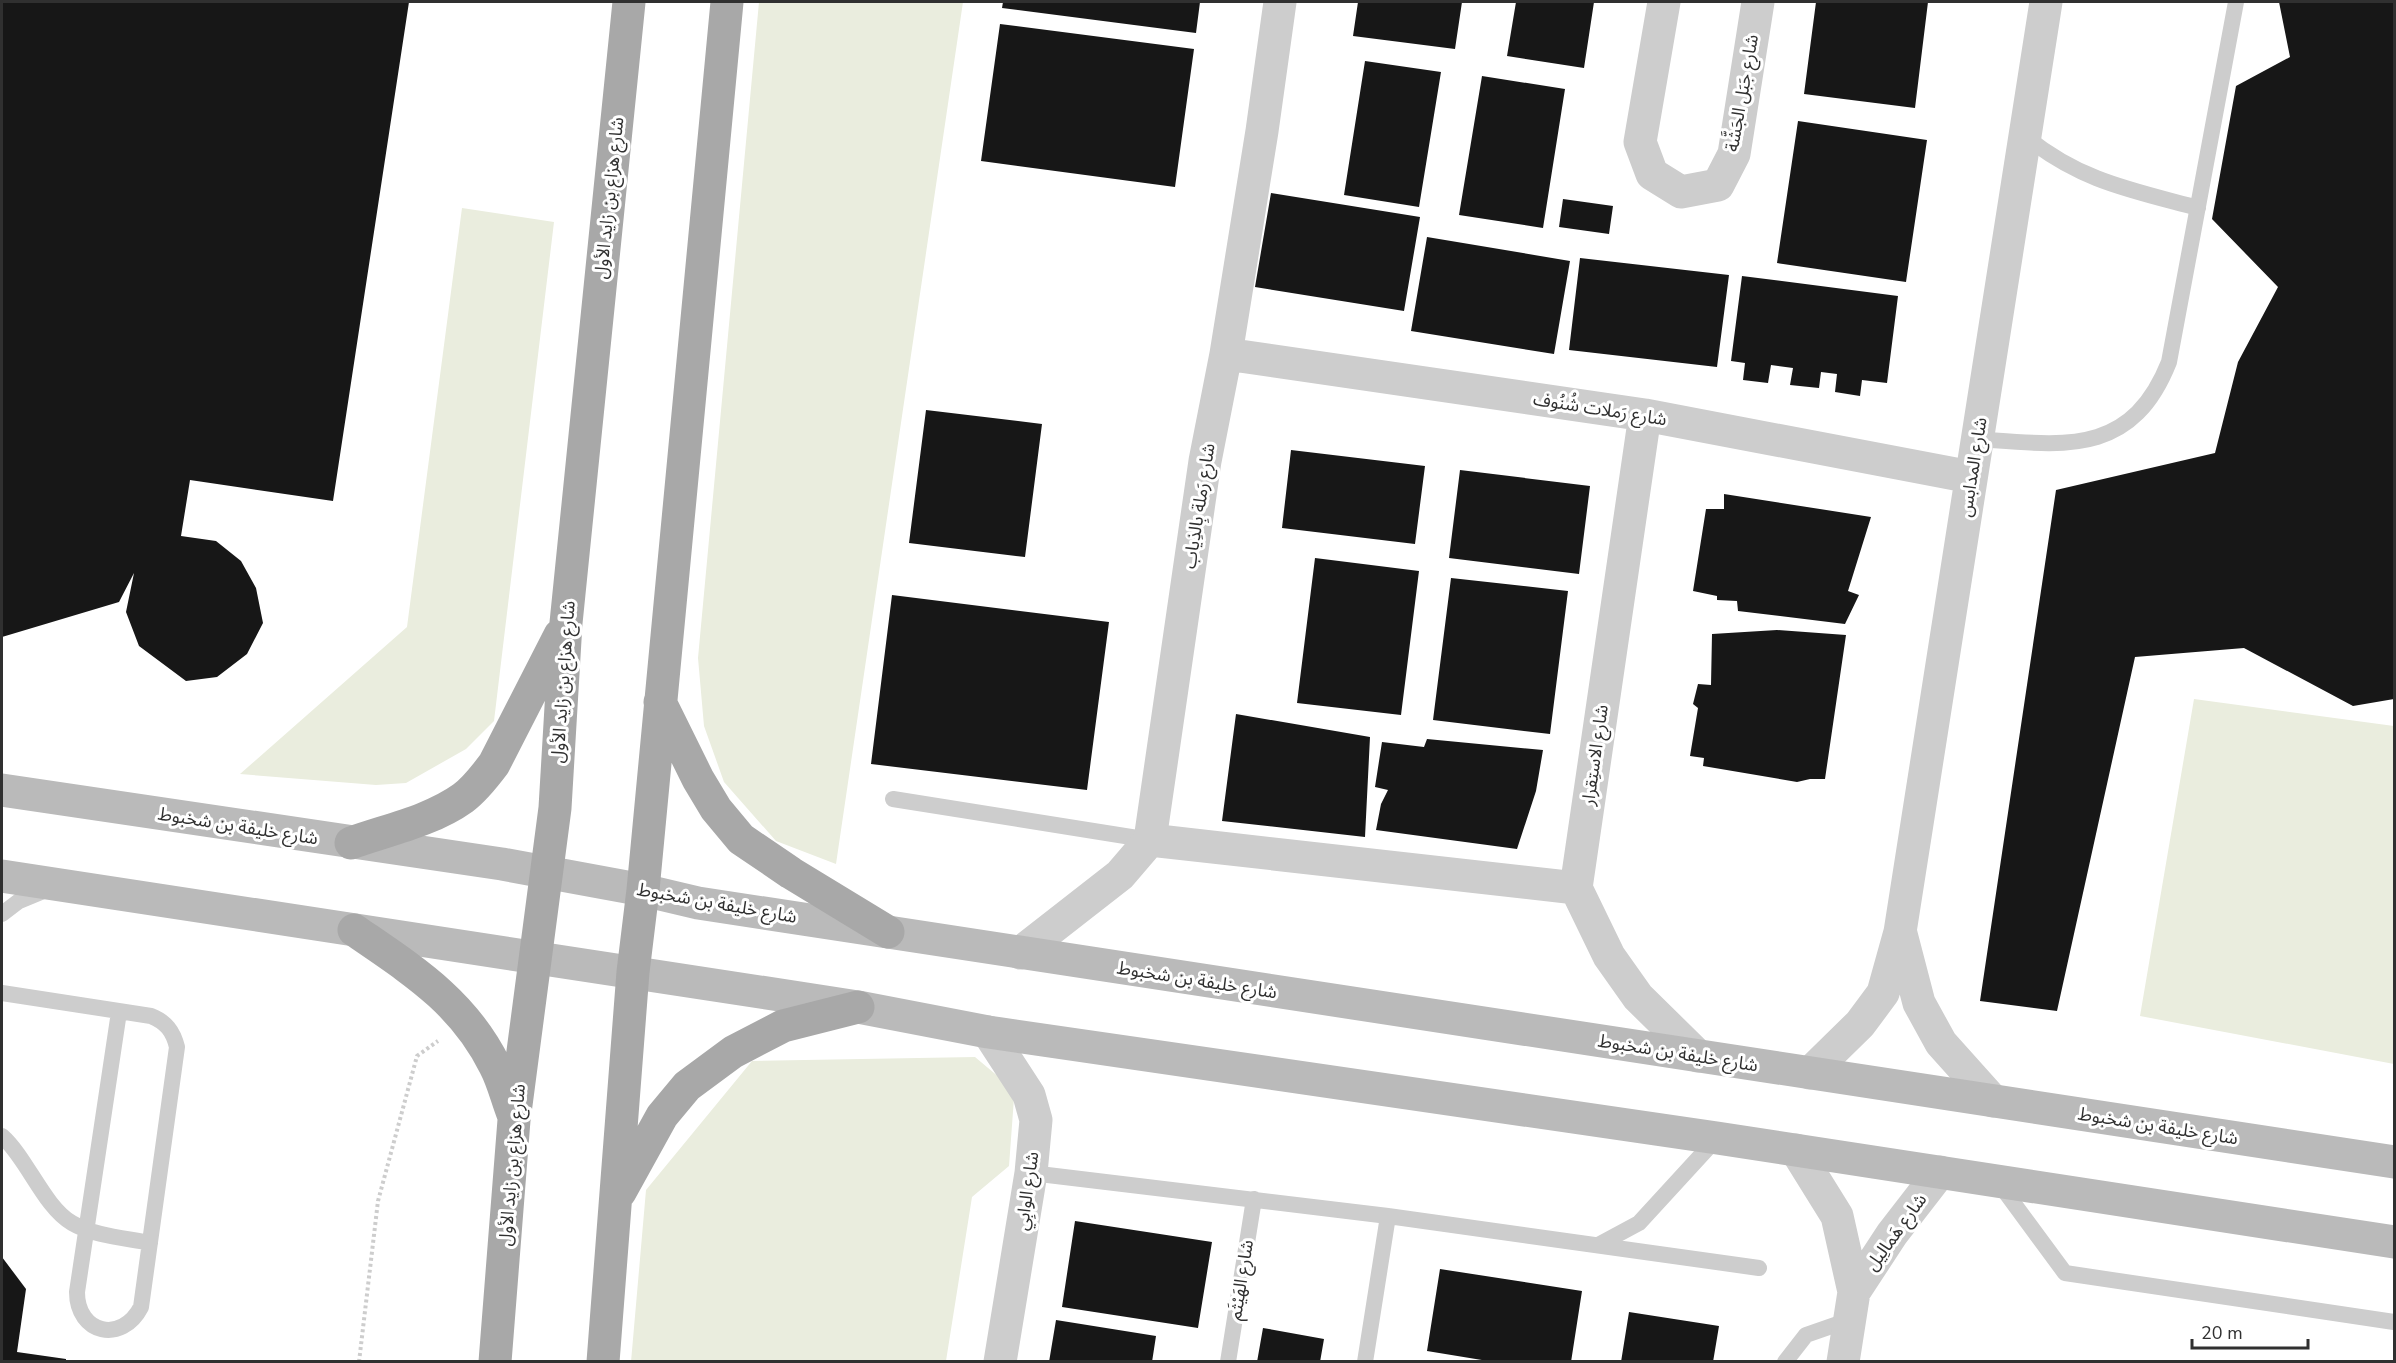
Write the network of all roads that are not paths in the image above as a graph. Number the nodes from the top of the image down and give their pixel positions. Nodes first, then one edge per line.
1 (629, 2) edge
2 (727, 2) edge
3 (1280, 2) edge
4 (1664, 2) edge
5 (1758, 2) edge
6 (2046, 2) edge
7 (2236, 2) edge
8 (2025, 136) junction
9 (2198, 208) junction
10 (1226, 354) junction
11 (1645, 415) junction
12 (1977, 439) junction
13 (1971, 477) junction
14 (566, 623) junction
15 (660, 701) junction
16 (2, 790) edge
17 (893, 799) dead end
18 (1150, 840) junction
19 (351, 843) junction
20 (547, 873) junction
21 (2, 876) edge
22 (59, 885) junction
23 (1576, 888) junction
24 (643, 890) junction
25 (2, 914) edge
26 (354, 930) junction
27 (888, 932) junction
28 (1900, 932) junction
29 (1020, 952) junction
30 (536, 958) junction
31 (633, 972) junction
32 (2, 993) edge
33 (858, 1007) junction
34 (119, 1012) junction
35 (988, 1032) junction
36 (1698, 1056) junction
37 (1809, 1073) junction
38 (1993, 1101) junction
39 (514, 1120) junction
40 (2, 1136) edge
41 (1717, 1138) junction
42 (1796, 1150) junction
43 (2394, 1162) edge
44 (1940, 1172) junction
45 (1031, 1173) junction
46 (1998, 1181) junction
47 (1254, 1198) junction
48 (615, 1201) junction
49 (1388, 1215) junction
50 (86, 1230) junction
51 (2394, 1242) edge
52 (150, 1243) junction
53 (1600, 1244) junction
54 (1759, 1268) dead end
55 (1851, 1306) junction
56 (2394, 1322) edge
57 (495, 1362) edge
58 (603, 1362) edge
59 (1000, 1362) edge
60 (1228, 1362) edge
61 (1365, 1362) edge
62 (1785, 1362) edge
63 (1843, 1362) edge

1 - 14 main road, شارع هزاع بن زايد الأول
2 - 15 main road
3 - 10 street, شارع رَملة بِالذِياب
4 - 5 street, شارع جَبَل الجَشَّة
6 - 8 street, شارع المدابس
7 - 9 lane
8 - 9 lane
8 - 12 street, شارع المدابس
9 - 12 lane
10 - 11 street, شارع رَملات شُنُوف
10 - 18 street, شارع رَملة بِالذِياب
11 - 13 street, شارع رَملات شُنُوف
11 - 23 street, شارع الاستِقرار
12 - 13 street, شارع المدابس
13 - 28 street, شارع المدابس
14 - 19 main road
14 - 20 main road, شارع هزاع بن زايد الأول
15 - 24 main road
15 - 27 main road
16 - 19 main road, شارع خليفة بن شخبوط
17 - 18 lane
18 - 23 street
18 - 29 street
19 - 20 main road, شارع خليفة بن شخبوط
20 - 24 main road, شارع خليفة بن شخبوط
20 - 30 main road, شارع هزاع بن زايد الأول
21 - 22 main road
22 - 25 lane
22 - 26 main road
23 - 36 street
24 - 27 main road, شارع خليفة بن شخبوط
24 - 31 main road
26 - 30 main road
26 - 39 main road
27 - 29 main road, شارع خليفة بن شخبوط
28 - 37 street, شارع المدابس
28 - 38 street, شارع المدابس
29 - 36 main road, شارع خليفة بن شخبوط
30 - 31 main road
30 - 39 main road, شارع هزاع بن زايد الأول
31 - 33 main road
31 - 48 main road
32 - 34 lane
33 - 35 main road
33 - 48 main road
34 - 50 lane
34 - 52 lane
35 - 41 main road
35 - 45 street, شارع الوابِي
36 - 37 main road, شارع خليفة بن شخبوط
37 - 38 main road, شارع خليفة بن شخبوط
38 - 43 main road, شارع خليفة بن شخبوط
39 - 57 main road, شارع هزاع بن زايد الأول
40 - 50 lane
41 - 42 main road
41 - 53 lane
42 - 44 main road
42 - 55 street, شارع هَمالِيل
44 - 46 main road
44 - 55 street, شارع هَمالِيل
45 - 47 lane
45 - 59 street, شارع الوابِي
46 - 51 main road
46 - 56 lane
47 - 49 lane
47 - 60 lane, شارع الهَيْثَم
48 - 58 main road
49 - 53 lane
49 - 61 lane
50 - 52 lane
50 - 52 lane
53 - 54 lane
55 - 62 lane
55 - 63 street, شارع هَمالِيل

